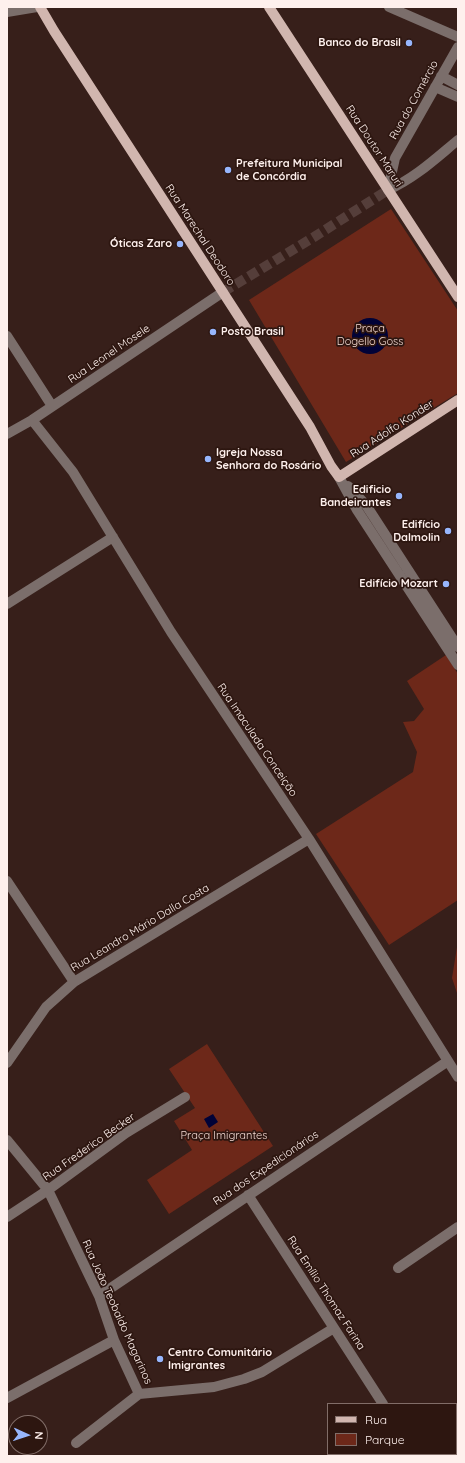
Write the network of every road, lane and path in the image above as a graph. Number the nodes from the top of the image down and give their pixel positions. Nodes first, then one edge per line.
1 (37, 7) edge
2 (40, 7) edge
3 (269, 7) edge
4 (389, 7) edge
5 (7, 12) edge
6 (458, 37) edge
7 (458, 46) edge
8 (441, 76) junction
9 (458, 85) edge
10 (436, 87) junction
11 (458, 97) edge
12 (458, 140) edge
13 (388, 190) junction
14 (223, 292) junction
15 (458, 297) edge
16 (7, 336) edge
17 (458, 400) edge
18 (52, 406) junction
19 (32, 420) junction
20 (7, 434) edge
21 (339, 477) junction
22 (113, 537) junction
23 (7, 604) edge
24 (456, 647) edge
25 (458, 665) edge
26 (309, 839) junction
27 (7, 881) edge
28 (74, 982) junction
29 (448, 1061) junction
30 (7, 1063) edge
31 (458, 1077) edge
32 (185, 1097) dead end
33 (7, 1140) edge
34 (48, 1190) junction
35 (248, 1195) junction
36 (7, 1217) edge
37 (458, 1227) edge
38 (398, 1268) dead end
39 (99, 1296) junction
40 (334, 1328) junction
41 (114, 1340) junction
42 (140, 1394) junction
43 (7, 1398) edge
44 (382, 1403) edge
45 (76, 1443) dead end

1 - 5 street
2 - 14 main road, Rua Marechal Deodoro
3 - 13 main road, Rua Doutor Maruri
4 - 6 street
7 - 8 street, Rua do Comércio
8 - 9 street
8 - 10 street, Rua do Comércio
10 - 11 street
10 - 13 street, Rua do Comércio
12 - 13 street
13 - 15 main road, Rua Doutor Maruri
14 - 18 street, Rua Leonel Mosele
14 - 21 main road, Rua Marechal Deodoro
16 - 18 street
17 - 21 main road, Rua Adolfo Konder
18 - 19 street, Rua Leonel Mosele
19 - 20 street, Rua Leonel Mosele
19 - 22 street, Rua Imaculada Conceição
21 - 24 street, Rua Marechal Deodoro
22 - 23 street
22 - 26 street, Rua Imaculada Conceição
24 - 25 street, Rua Marechal Deodoro
26 - 28 street, Rua Leandro Mário Dalla Costa
26 - 29 street, Rua Imaculada Conceição
27 - 28 street
28 - 30 street, Rua Leandro Mário Dalla Costa
29 - 31 street, Rua Imaculada Conceição
29 - 35 street, Rua dos Expedicionários
32 - 34 street, Rua Frederico Becker
33 - 34 street, Rua João Teobaldo Magarinos
34 - 36 street, Rua Frederico Becker
34 - 39 street, Rua João Teobaldo Magarinos
35 - 39 street, Rua dos Expedicionários
35 - 40 street, Rua Emílio Thomaz Farina
37 - 38 street
39 - 41 street, Rua João Teobaldo Magarinos
40 - 42 street
40 - 44 street, Rua Emílio Thomaz Farina
41 - 42 street, Rua João Teobaldo Magarinos
41 - 43 street
42 - 45 street

